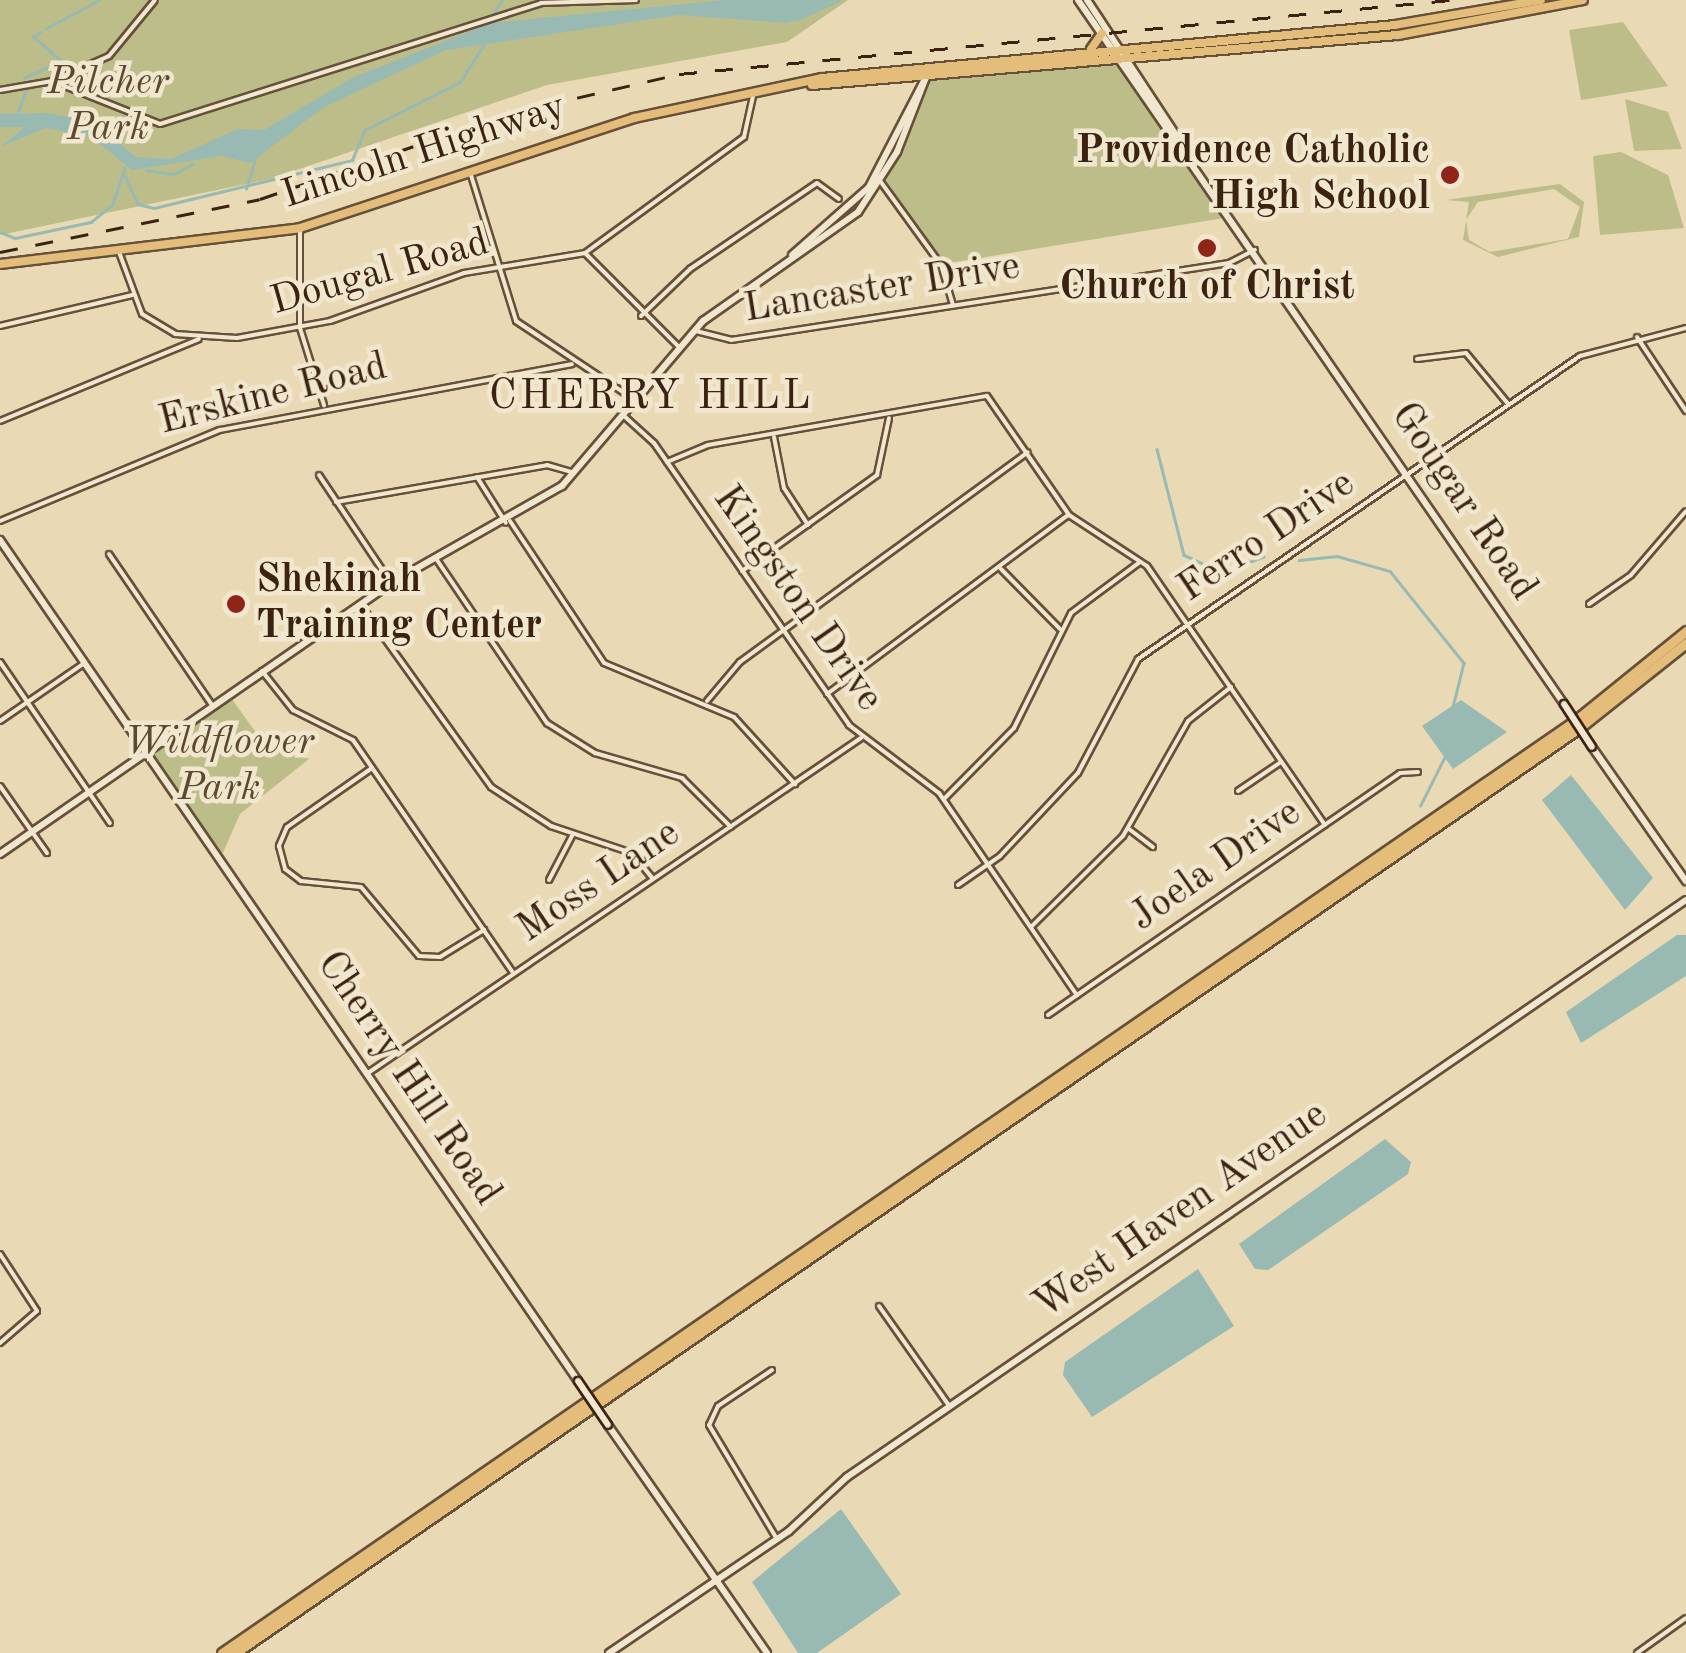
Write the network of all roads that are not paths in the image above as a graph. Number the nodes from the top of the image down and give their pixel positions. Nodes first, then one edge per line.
1 (155, 0) edge
2 (636, 0) edge
3 (1078, 0) edge
4 (1086, 0) edge
5 (1541, 0) edge
6 (1583, 0) edge
7 (1102, 33) junction
8 (1116, 49) junction
9 (1083, 52) junction
10 (1123, 59) junction
11 (928, 66) junction
12 (928, 76) junction
13 (52, 81) junction
14 (802, 84) junction
15 (0, 90) edge
16 (753, 92) junction
17 (469, 171) junction
18 (879, 179) junction
19 (839, 199) dead end
20 (300, 228) junction
21 (117, 248) junction
22 (1255, 250) junction
23 (585, 252) junction
24 (0, 264) edge
25 (494, 266) junction
26 (133, 295) junction
27 (952, 306) junction
28 (641, 316) junction
29 (0, 326) edge
30 (300, 328) junction
31 (1686, 328) edge
32 (694, 330) junction
33 (1637, 336) junction
34 (200, 339) junction
35 (679, 347) junction
36 (1417, 359) dead end
37 (572, 364) junction
38 (635, 400) junction
39 (324, 405) junction
40 (1508, 405) junction
41 (1686, 411) edge
42 (624, 416) junction
43 (889, 418) junction
44 (0, 421) edge
45 (774, 436) junction
46 (1028, 452) junction
47 (667, 462) junction
48 (575, 474) junction
49 (319, 475) dead end
50 (1406, 475) junction
51 (477, 477) junction
52 (336, 502) junction
53 (1686, 511) edge
54 (1069, 515) junction
55 (0, 521) edge
56 (508, 522) junction
57 (808, 525) junction
58 (0, 540) edge
59 (109, 554) dead end
60 (436, 560) junction
61 (1142, 561) junction
62 (1002, 569) junction
63 (742, 571) junction
64 (390, 583) junction
65 (360, 604) junction
66 (1589, 604) dead end
67 (1188, 624) junction
68 (1060, 629) junction
69 (783, 632) junction
70 (1686, 632) edge
71 (1686, 643) edge
72 (0, 662) edge
73 (86, 662) junction
74 (262, 671) junction
75 (1231, 687) junction
76 (828, 694) junction
77 (707, 701) junction
78 (27, 702) junction
79 (212, 704) junction
80 (0, 721) edge
81 (861, 738) junction
82 (147, 751) junction
83 (1282, 762) junction
84 (372, 768) junction
85 (1418, 772) dead end
86 (794, 784) junction
87 (0, 786) edge
88 (1238, 791) dead end
89 (88, 792) junction
90 (944, 799) junction
91 (110, 823) dead end
92 (1324, 824) junction
93 (731, 827) junction
94 (1129, 829) junction
95 (32, 832) junction
96 (572, 835) junction
97 (1153, 847) dead end
98 (46, 853) dead end
99 (0, 854) edge
100 (988, 865) junction
101 (549, 880) dead end
102 (654, 880) junction
103 (1686, 880) edge
104 (958, 885) dead end
105 (1686, 900) edge
106 (1031, 927) junction
107 (484, 930) junction
108 (513, 972) junction
109 (1077, 995) junction
110 (1048, 1015) dead end
111 (368, 1072) junction
112 (0, 1254) edge
113 (879, 1306) dead end
114 (0, 1343) edge
115 (772, 1370) dead end
116 (950, 1406) junction
117 (777, 1539) junction
118 (717, 1580) junction
119 (1686, 1618) edge
120 (222, 1653) edge
121 (235, 1653) edge
122 (609, 1653) edge
123 (767, 1653) edge
124 (1637, 1653) edge

1 - 13 street
2 - 13 street
3 - 7 street, Gougar Road
4 - 8 street, Gougar Road
5 - 8 main road, Lincoln Highway
6 - 10 main road, Lincoln Highway
7 - 8 street, Gougar Road
7 - 9 main road
8 - 9 main road, Lincoln Highway
8 - 10 street, Gougar Road
9 - 11 main road, Lincoln Highway
10 - 12 main road, Lincoln Highway
10 - 22 street, Gougar Road
11 - 12 street
11 - 14 main road, Lincoln Highway
12 - 14 main road, Lincoln Highway
12 - 18 street
13 - 15 street
14 - 16 main road, Lincoln Highway
16 - 17 main road, Lincoln Highway
16 - 23 street, Dougal Road
17 - 20 main road, Lincoln Highway
17 - 25 street
18 - 27 street
18 - 32 street
19 - 28 street
20 - 21 main road, Lincoln Highway
20 - 30 street
21 - 24 main road, Lincoln Highway
21 - 26 street, Dougal Road
22 - 27 street, Lancaster Drive
22 - 50 street, Gougar Road
23 - 25 street, Dougal Road
23 - 28 street
25 - 30 street, Dougal Road
25 - 37 street
26 - 29 street
26 - 34 street, Dougal Road
27 - 32 street, Lancaster Drive
28 - 35 street
30 - 34 street, Dougal Road
30 - 39 street
31 - 33 street, Ferro Drive
32 - 35 street
33 - 40 street, Ferro Drive
33 - 41 street
34 - 44 street
35 - 38 street
36 - 40 street
37 - 38 street
37 - 39 street, Erskine Road
38 - 42 street
39 - 55 street, Erskine Road
40 - 50 street, Ferro Drive
42 - 47 street, Kingston Drive
42 - 48 street
43 - 45 street
43 - 46 street
43 - 57 street
45 - 47 street
45 - 57 street
46 - 54 street
46 - 69 street
47 - 63 street, Kingston Drive
48 - 51 street
48 - 56 street
49 - 52 street
50 - 67 street, Ferro Drive
50 - 103 street, Gougar Road, bridge
51 - 52 street
51 - 56 street
52 - 64 street
53 - 66 street
54 - 61 street
54 - 62 street
56 - 60 street
56 - 77 street
57 - 63 street
58 - 73 street, Cherry Hill Road
59 - 79 street
60 - 64 street
60 - 93 street
61 - 67 street
61 - 68 street
62 - 68 street
62 - 76 street
63 - 69 street, Kingston Drive
64 - 65 street
65 - 74 street
65 - 96 street
67 - 75 street
67 - 100 street, Ferro Drive
68 - 90 street
69 - 76 street, Kingston Drive
69 - 77 street
70 - 120 highway
71 - 121 highway
72 - 78 street
73 - 78 street
73 - 82 street, Cherry Hill Road
74 - 79 street
74 - 84 street
75 - 83 street
75 - 94 street
76 - 81 street, Kingston Drive
77 - 86 street
78 - 80 street
78 - 89 street
79 - 82 street
81 - 86 street, Moss Lane
81 - 90 street, Kingston Drive
82 - 89 street
82 - 111 street, Cherry Hill Road
83 - 88 street
83 - 92 street
84 - 107 street
84 - 107 street
85 - 92 street, Joela Drive
86 - 93 street, Moss Lane
87 - 95 street
89 - 91 street
89 - 95 street
90 - 100 street, Kingston Drive
92 - 109 street, Joela Drive
93 - 102 street, Moss Lane
94 - 97 street
94 - 106 street
95 - 98 street
95 - 99 street
96 - 101 street
96 - 102 street
100 - 104 street, Ferro Drive
100 - 106 street, Kingston Drive
102 - 108 street, Moss Lane
105 - 116 street, West Haven Avenue
106 - 109 street, Kingston Drive
107 - 108 street
108 - 111 street, Moss Lane
109 - 110 street, Joela Drive
111 - 118 street, Cherry Hill Road, bridge
112 - 114 street
113 - 116 street
115 - 117 street
116 - 117 street, West Haven Avenue
117 - 118 street, West Haven Avenue
118 - 122 street, West Haven Avenue
118 - 123 street, Cherry Hill Road
119 - 124 street

